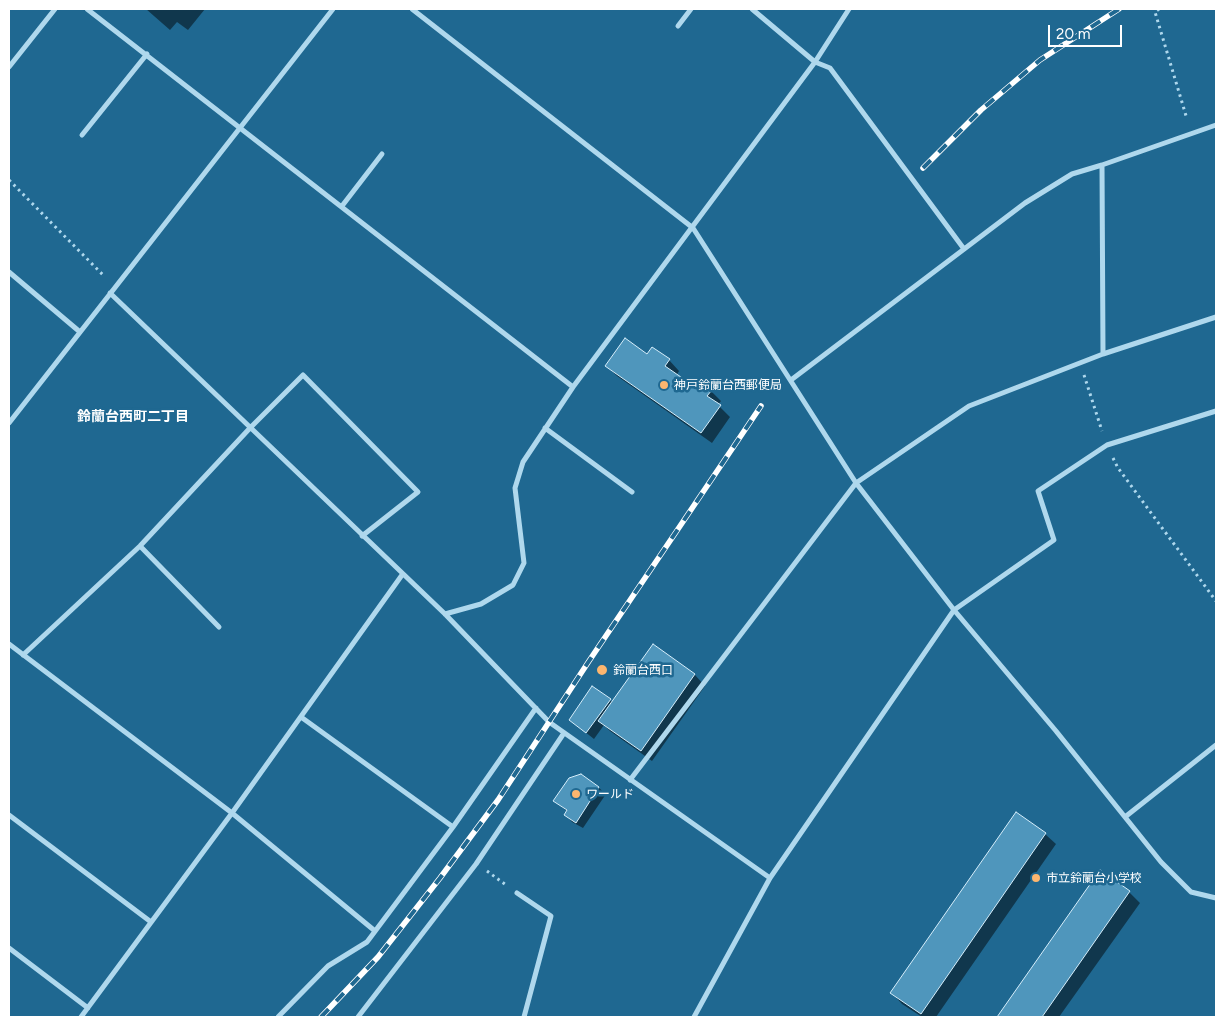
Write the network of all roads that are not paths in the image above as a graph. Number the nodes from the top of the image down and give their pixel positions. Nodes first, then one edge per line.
1 (54, 9) edge
2 (87, 9) edge
3 (333, 9) edge
4 (412, 9) edge
5 (691, 9) edge
6 (752, 9) edge
7 (849, 9) edge
8 (678, 26) dead end
9 (147, 54) junction
10 (815, 62) junction
11 (9, 67) edge
12 (1216, 125) edge
13 (241, 127) junction
14 (82, 135) dead end
15 (382, 154) dead end
16 (1102, 166) junction
17 (342, 206) junction
18 (693, 228) junction
19 (964, 249) junction
20 (9, 272) edge
21 (110, 293) junction
22 (1216, 317) edge
23 (80, 332) junction
24 (1103, 354) junction
25 (791, 380) junction
26 (573, 387) junction
27 (1216, 411) edge
28 (9, 423) edge
29 (250, 428) junction
30 (545, 428) junction
31 (856, 483) junction
32 (632, 492) dead end
33 (362, 536) junction
34 (140, 546) junction
35 (402, 574) junction
36 (954, 610) junction
37 (445, 614) junction
38 (219, 626) dead end
39 (9, 644) edge
40 (23, 655) junction
41 (536, 708) junction
42 (301, 717) junction
43 (564, 733) junction
44 (1216, 745) edge
45 (630, 780) junction
46 (232, 813) junction
47 (9, 815) edge
48 (1125, 817) junction
49 (453, 827) junction
50 (770, 878) junction
51 (517, 893) road end
52 (1216, 898) edge
53 (152, 922) junction
54 (375, 931) junction
55 (9, 948) edge
56 (88, 1008) junction
57 (81, 1017) edge
58 (278, 1017) edge
59 (358, 1017) edge
60 (524, 1017) edge
61 (694, 1017) edge

1 - 11 street
2 - 9 street
3 - 13 street
4 - 18 street
5 - 8 street
6 - 10 street
7 - 10 street
9 - 13 street
9 - 14 street
10 - 18 street
10 - 19 street
12 - 16 street
13 - 17 street
13 - 21 street
15 - 17 street
16 - 19 street
16 - 24 street
17 - 26 street
18 - 25 street
18 - 26 street
19 - 25 street
20 - 23 street
21 - 23 street
21 - 29 street
22 - 24 street
23 - 28 street
24 - 31 street
25 - 31 street
26 - 30 street
27 - 36 street
29 - 33 street
29 - 33 street
29 - 34 street
30 - 32 street
30 - 37 street
31 - 36 street
31 - 45 street
33 - 35 street
34 - 38 street
34 - 40 street
35 - 37 street
35 - 42 street
36 - 48 street
36 - 50 street
37 - 41 street
39 - 40 street
40 - 46 street
41 - 43 street
41 - 49 street
42 - 46 street
42 - 49 street
43 - 45 street
43 - 59 street
44 - 48 street
45 - 50 street
46 - 53 street
46 - 54 street
47 - 53 street
48 - 52 street
49 - 54 street
50 - 61 street
51 - 60 street
53 - 56 street
54 - 58 street
55 - 56 street
56 - 57 street

